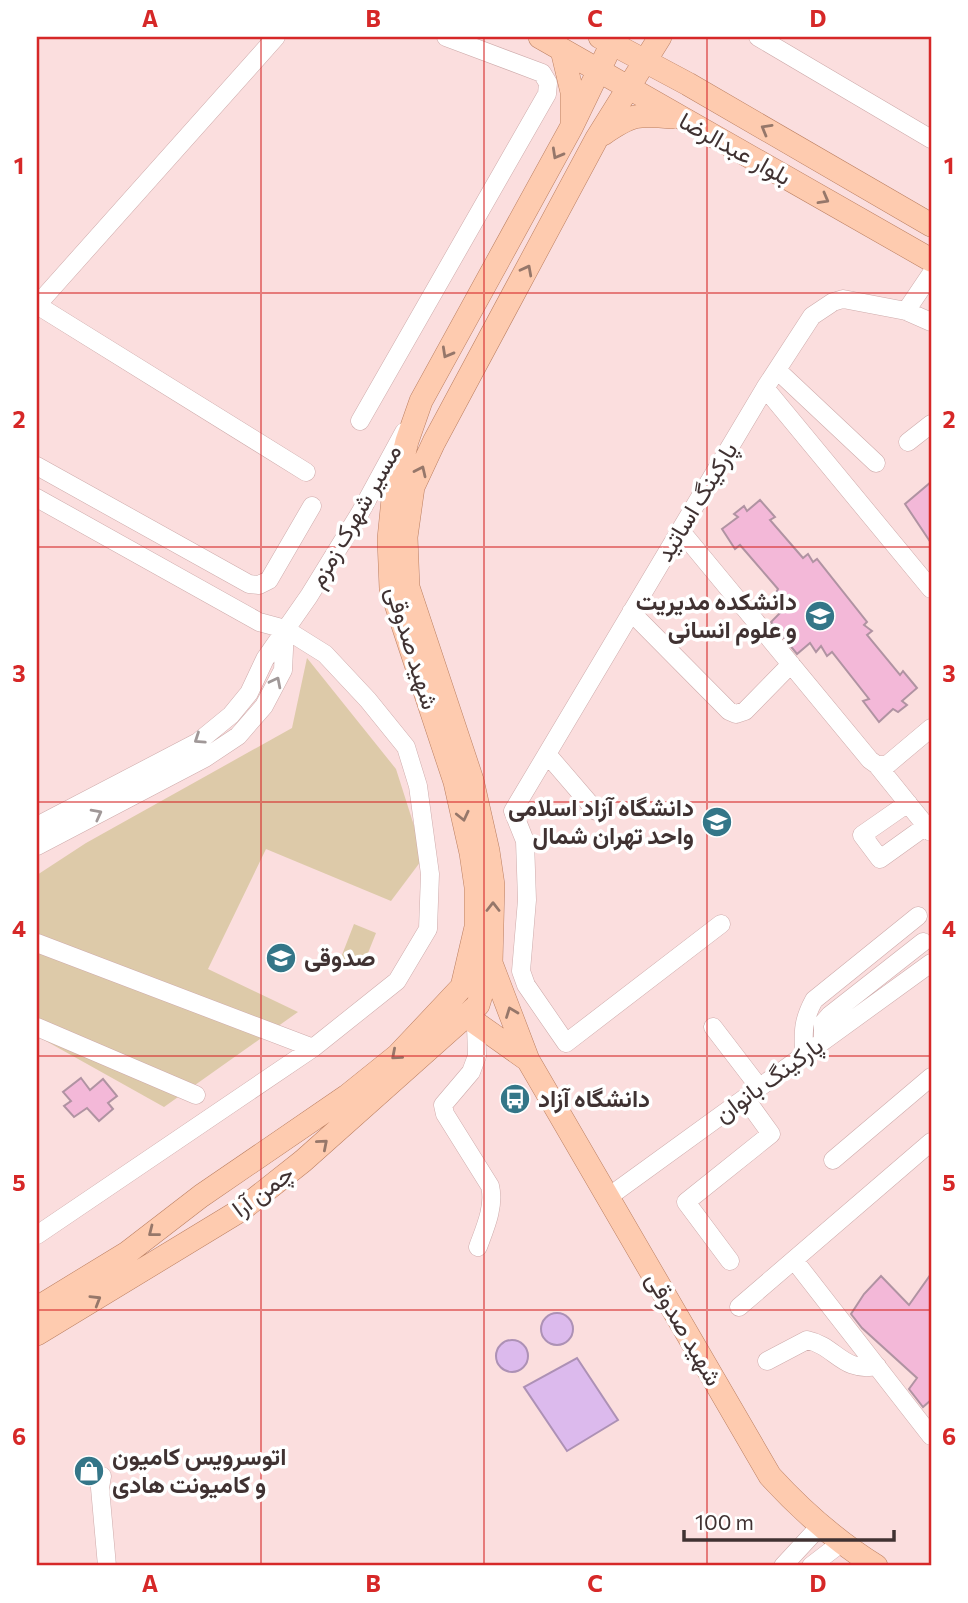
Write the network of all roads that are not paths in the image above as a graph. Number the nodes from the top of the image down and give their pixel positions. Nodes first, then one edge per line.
1 (276, 37) edge
2 (446, 37) edge
3 (540, 37) edge
4 (660, 37) edge
5 (758, 37) edge
6 (609, 39) edge
7 (562, 50) junction
8 (645, 61) junction
9 (600, 72) junction
10 (627, 87) junction
11 (679, 118) junction
12 (571, 128) junction
13 (597, 138) junction
14 (931, 139) edge
15 (931, 225) edge
16 (931, 260) edge
17 (931, 274) edge
18 (37, 305) edge
19 (906, 311) junction
20 (931, 322) edge
21 (777, 370) junction
22 (765, 388) junction
23 (421, 401) junction
24 (360, 421) dead end
25 (931, 424) edge
26 (908, 443) dead end
27 (876, 463) dead end
28 (37, 466) edge
29 (306, 472) dead end
30 (374, 486) junction
31 (37, 498) edge
32 (393, 499) junction
33 (312, 506) dead end
34 (680, 530) junction
35 (931, 589) edge
36 (631, 612) junction
37 (285, 629) junction
38 (791, 664) junction
39 (931, 728) edge
40 (547, 754) junction
41 (877, 765) junction
42 (908, 803) junction
43 (596, 811) dead end
44 (37, 826) edge
45 (929, 829) edge
46 (37, 846) edge
47 (918, 916) dead end
48 (721, 924) dead end
49 (923, 942) dead end
50 (37, 943) edge
51 (491, 963) junction
52 (931, 963) edge
53 (462, 1016) junction
54 (37, 1027) edge
55 (713, 1027) dead end
56 (822, 1041) junction
57 (313, 1048) junction
58 (804, 1054) junction
59 (528, 1060) junction
60 (931, 1077) edge
61 (752, 1093) junction
62 (196, 1095) dead end
63 (931, 1142) edge
64 (833, 1160) dead end
65 (244, 1164) junction
66 (262, 1193) junction
67 (607, 1198) junction
68 (187, 1206) junction
69 (206, 1231) junction
70 (37, 1235) edge
71 (478, 1247) dead end
72 (794, 1260) junction
73 (730, 1261) dead end
74 (739, 1307) dead end
75 (37, 1308) edge
76 (37, 1334) edge
77 (768, 1361) dead end
78 (877, 1366) junction
79 (931, 1436) edge
80 (102, 1476) dead end
81 (820, 1526) junction
82 (841, 1543) junction
83 (107, 1566) edge
84 (783, 1566) edge
85 (811, 1566) edge
86 (876, 1566) edge

1 - 18 street
2 - 24 street
3 - 7 main road, بلوار عبدالرضا
4 - 8 main road, شهید صدوقی
5 - 14 street
6 - 8 main road, بلوار عبدالرضا
6 - 9 main road, شهید صدوقی
7 - 9 main road, بلوار عبدالرضا
7 - 12 main road
8 - 10 main road, شهید صدوقی
15 -> 8 main road, بلوار عبدالرضا
9 - 10 main road, بلوار عبدالرضا
9 - 12 main road, شهید صدوقی
10 - 11 main road, بلوار عبدالرضا
10 - 13 main road, شهید صدوقی
11 - 13 main road
11 -> 16 main road, بلوار عبدالرضا
12 -> 23 main road, شهید صدوقی
51 -> 13 main road, شهید صدوقی
17 - 19 street
18 - 29 street
19 - 20 street, پارکینگ اساتید
19 - 21 street, پارکینگ اساتید
21 - 22 street, پارکینگ اساتید
21 - 27 street
22 - 34 street, پارکینگ اساتید
22 - 35 street
23 - 30 street, مسیر شهرک زمزم
23 - 32 main road, شهید صدوقی
25 - 26 street
28 - 33 street
30 - 32 street
30 - 37 street, مسیر شهرک زمزم
31 - 37 street
32 -> 53 main road, شهید صدوقی
34 - 36 street, پارکینگ اساتید
34 - 38 street
36 - 38 street
36 - 40 street, پارکینگ اساتید
37 -> 44 street, مسیر شهرک زمزم
46 -> 37 street
37 - 57 street
38 - 41 street
39 - 41 street
40 - 43 street
40 - 48 street, پارکینگ اساتید
41 - 42 street
42 - 45 street
42 - 45 street
47 - 58 street
49 - 56 street
50 - 57 street
51 - 53 main road, شهید صدوقی
59 -> 51 main road, شهید صدوقی
52 - 56 street, پارکینگ بانوان
53 - 59 main road
53 -> 65 main road, چمن آرا
66 -> 53 main road, چمن آرا
53 - 71 street
54 - 62 street
55 - 61 street
56 - 58 street, پارکینگ بانوان
57 - 70 street
58 - 61 street, پارکینگ بانوان
59 - 67 main road, شهید صدوقی
60 - 64 street
61 - 67 street, پارکینگ بانوان
61 - 73 street
63 - 72 street
65 - 66 main road
65 - 68 main road, چمن آرا
66 - 69 main road, چمن آرا
67 - 81 main road, شهید صدوقی
68 - 69 main road
68 -> 75 main road, چمن آرا
76 -> 69 main road, چمن آرا
72 - 74 street
72 - 78 street
77 - 78 street
78 - 79 street
80 - 83 street
81 - 82 main road, شهید صدوقی
81 - 84 street
82 - 85 street
82 - 86 main road, شهید صدوقی

